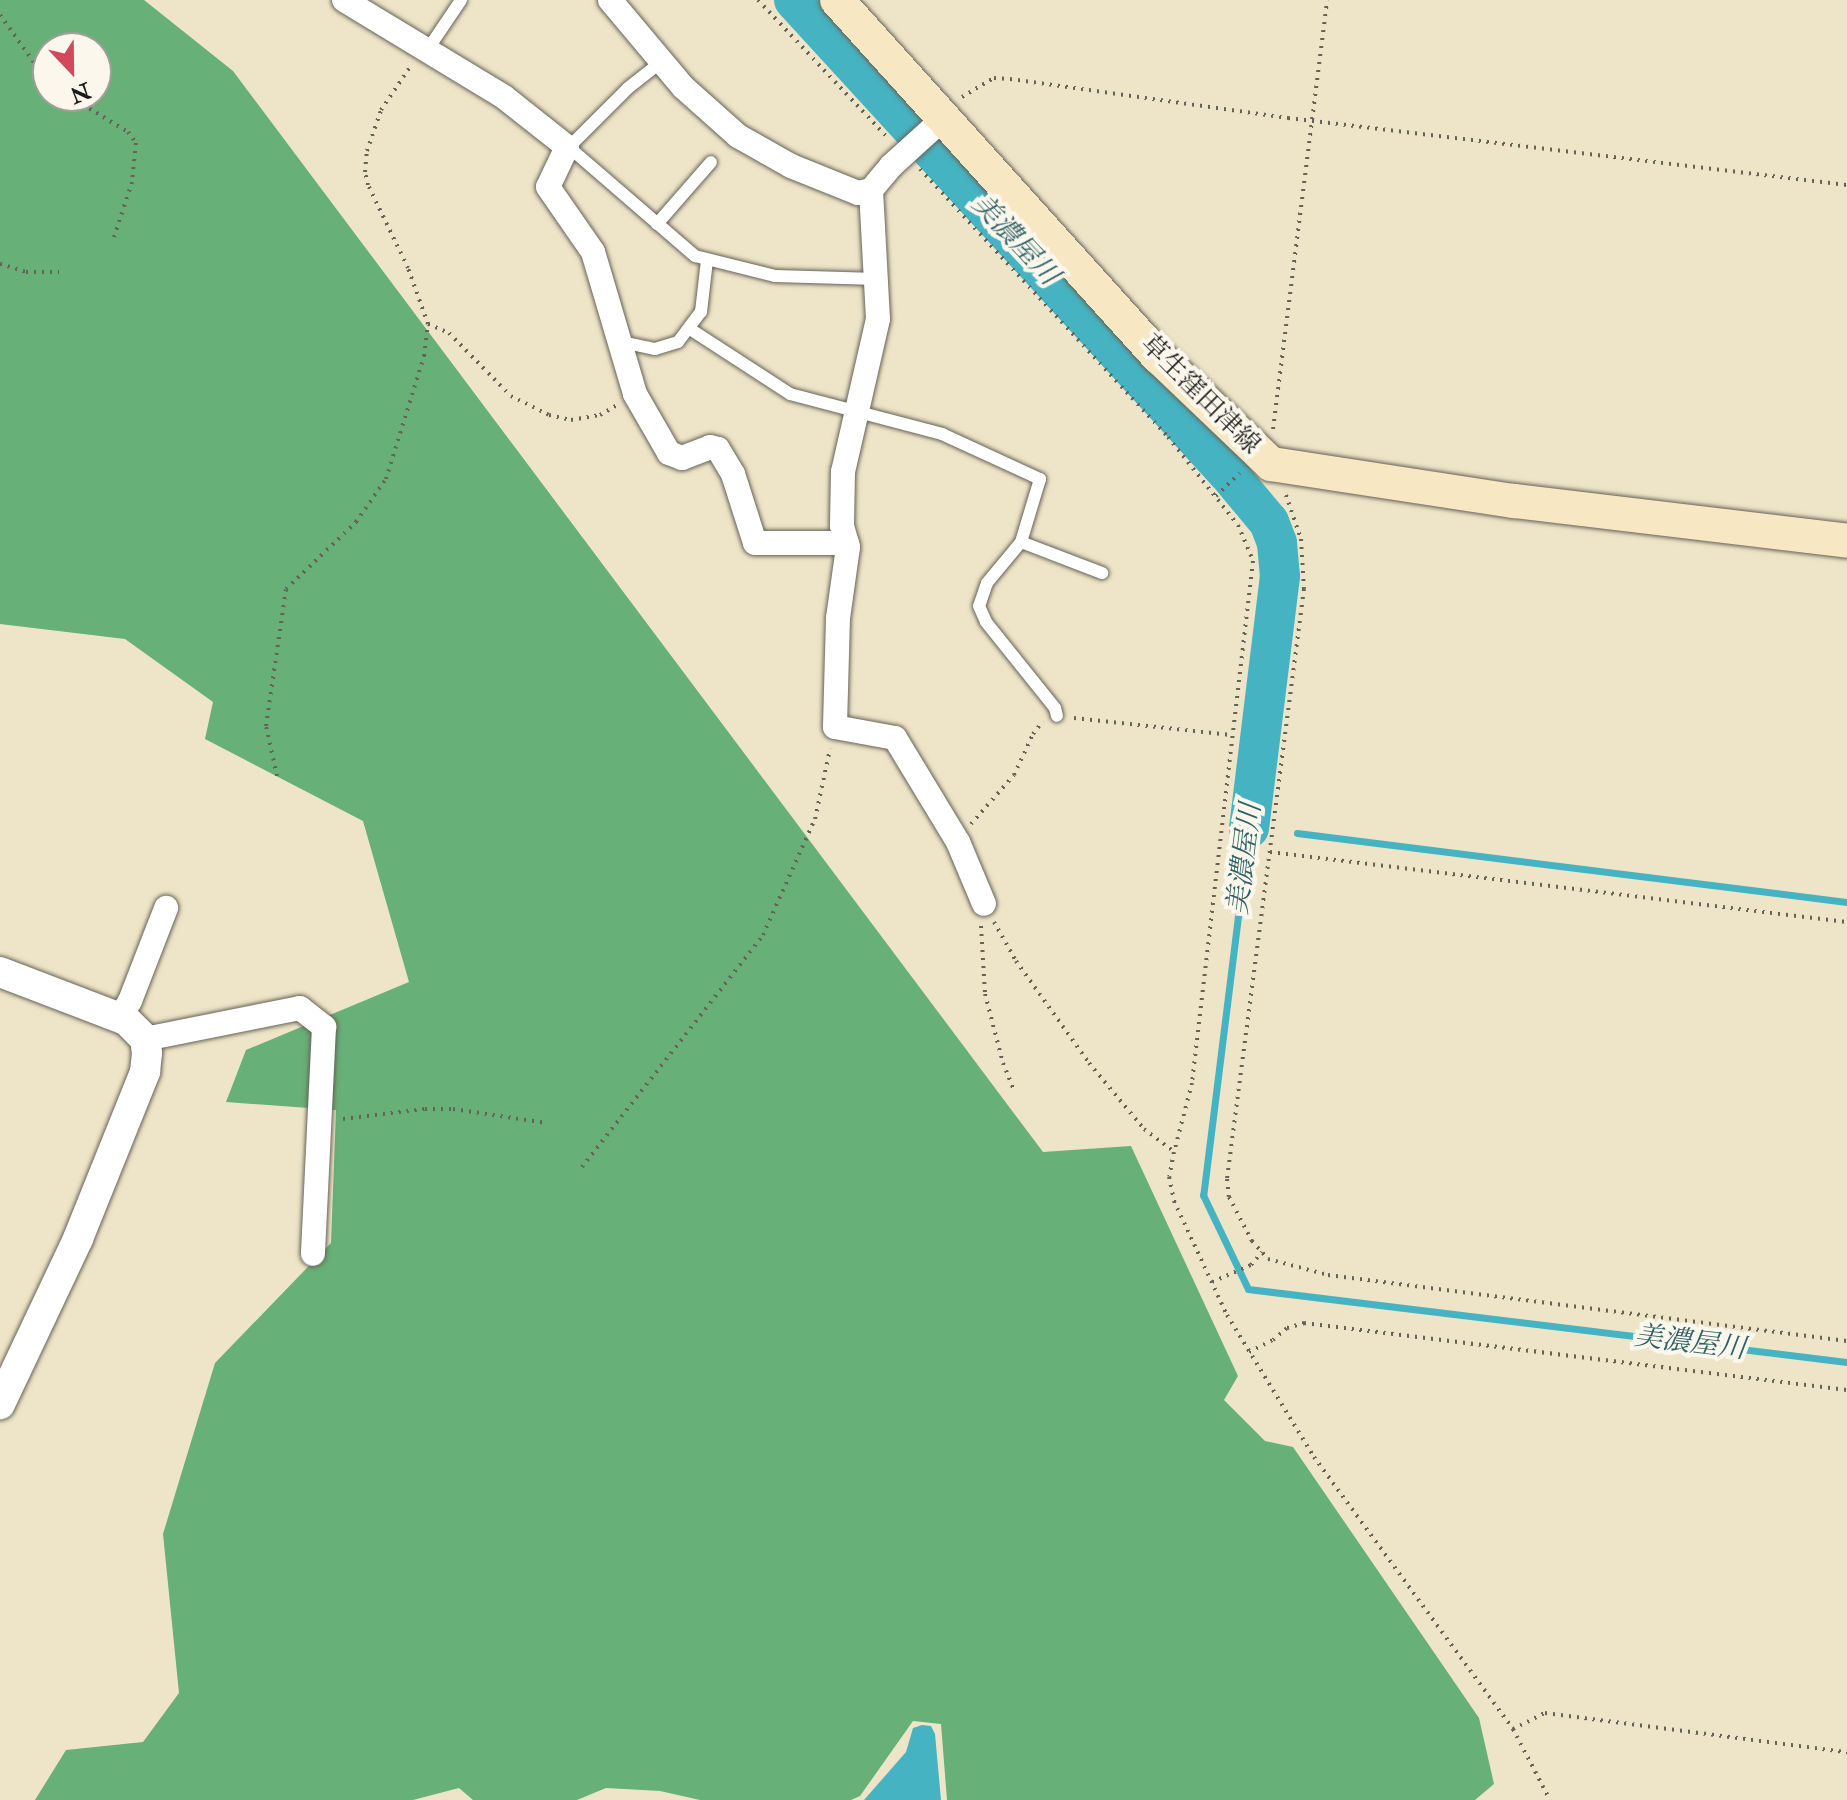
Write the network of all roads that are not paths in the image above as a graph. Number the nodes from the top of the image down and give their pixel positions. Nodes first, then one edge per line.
1 (344, 0) edge
2 (461, 0) edge
3 (610, 0) edge
4 (837, 0) edge
5 (422, 46) junction
6 (661, 62) junction
7 (942, 116) junction
8 (569, 148) junction
9 (711, 162) dead end
10 (871, 190) junction
11 (657, 224) junction
12 (707, 260) junction
13 (877, 279) junction
14 (690, 329) junction
15 (622, 342) junction
16 (856, 412) junction
17 (1847, 541) edge
18 (1021, 542) junction
19 (847, 543) junction
20 (1102, 573) dead end
21 (1057, 716) road end
22 (984, 904) road end
23 (166, 908) dead end
24 (0, 972) edge
25 (120, 1018) junction
26 (145, 1039) junction
27 (313, 1254) dead end
28 (0, 1404) edge

1 - 5 street
2 - 5 lane
3 - 6 street
4 - 7 main road, 草生窪田津線
5 - 8 street
6 - 8 lane
6 - 10 street
7 - 10 street
7 - 17 main road, 草生窪田津線
8 - 11 lane
8 - 15 street
9 - 11 lane
10 - 13 street
11 - 12 lane
12 - 13 lane
12 - 14 lane
13 - 16 street
14 - 15 lane
14 - 16 lane
15 - 19 street
16 - 18 lane
16 - 19 street
18 - 20 lane
18 - 21 lane
19 - 22 street
23 - 25 street
24 - 25 street
25 - 26 street
26 - 27 street
26 - 28 street

